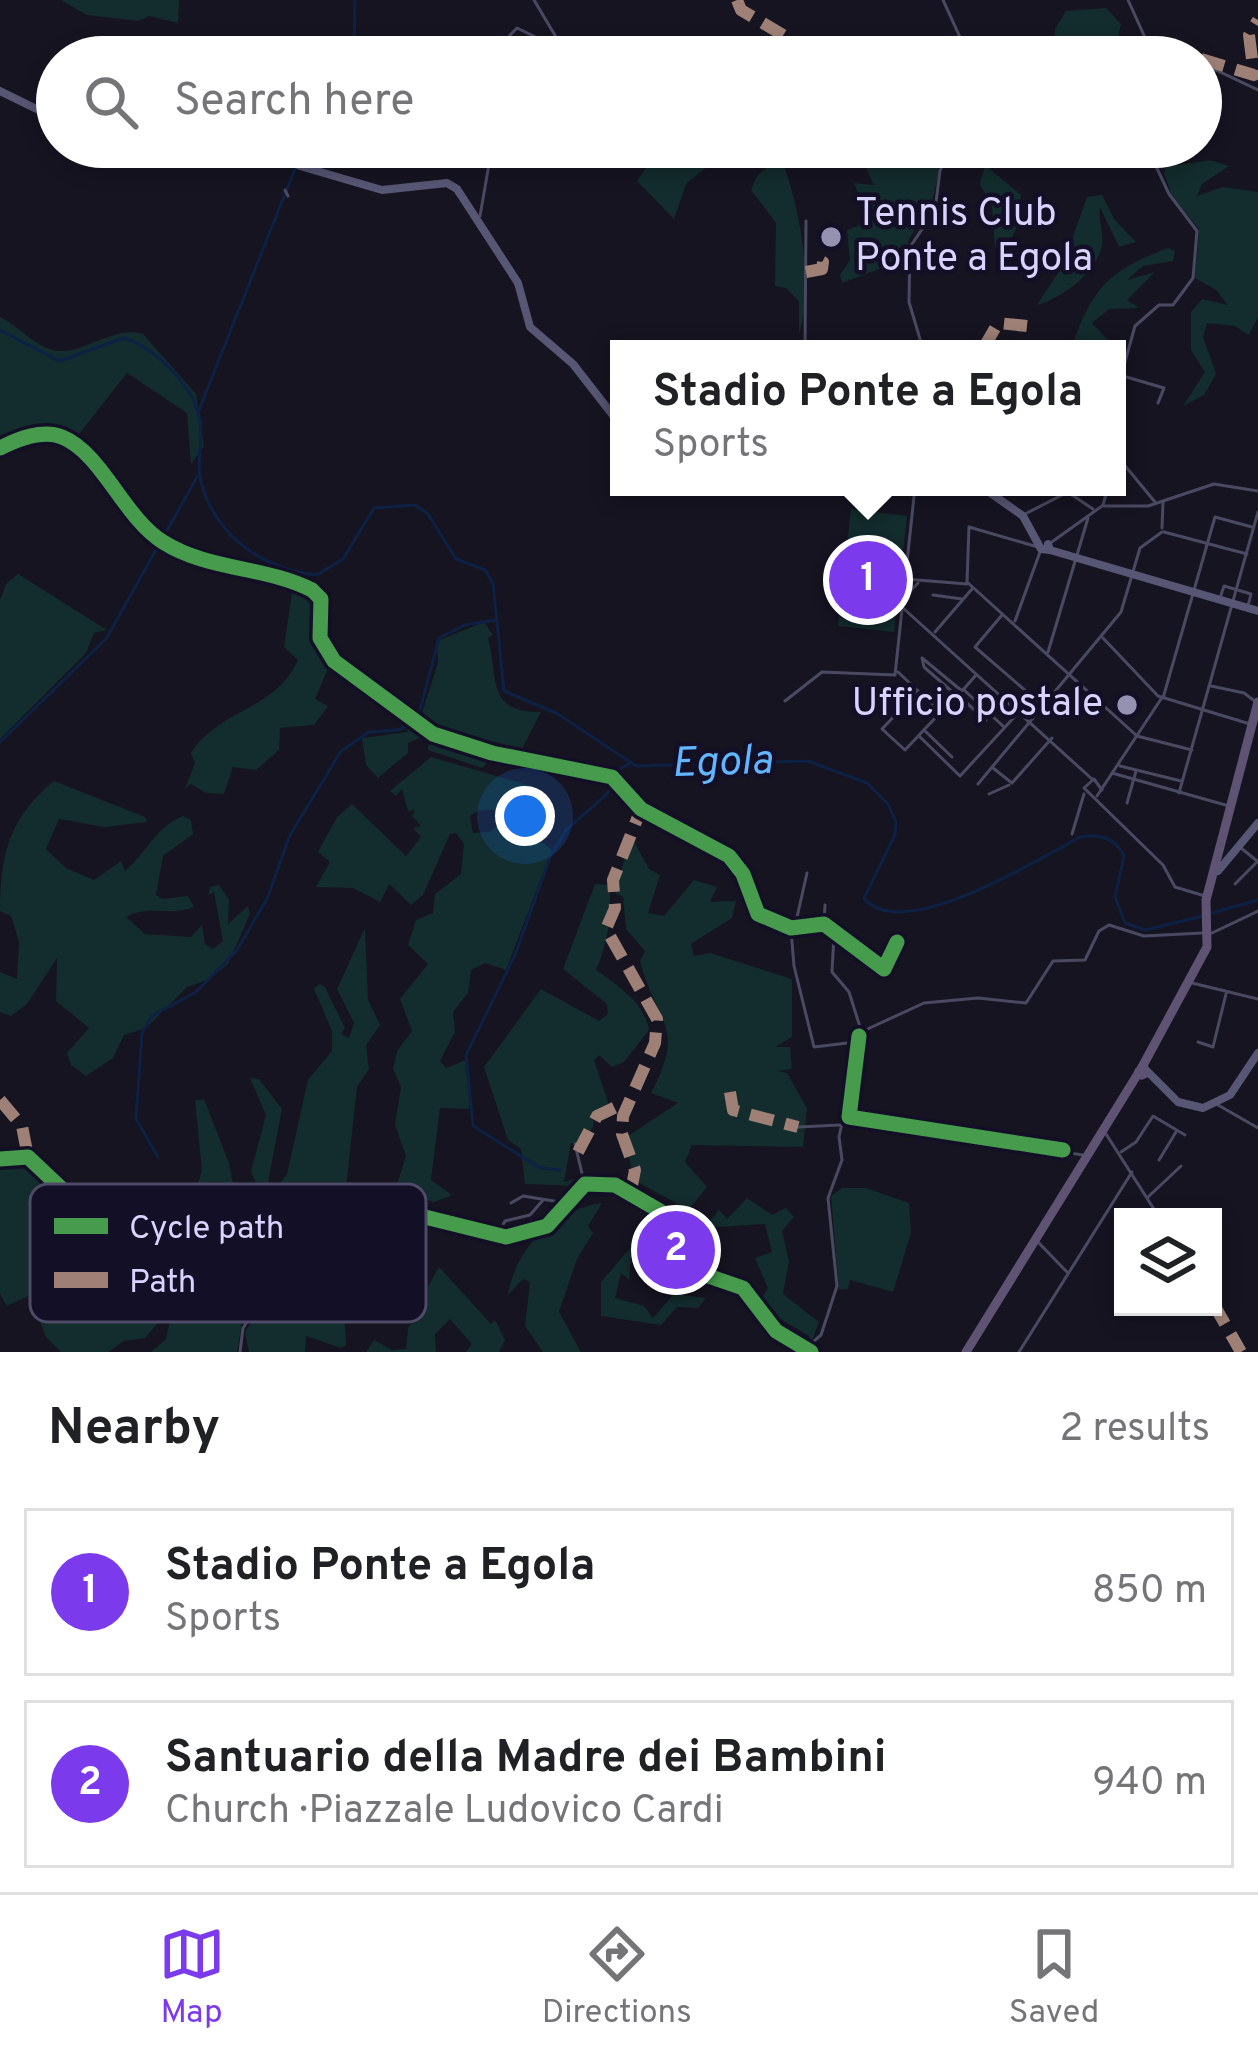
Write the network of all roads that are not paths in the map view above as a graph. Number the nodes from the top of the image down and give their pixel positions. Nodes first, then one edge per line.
1 (534, 0) edge
2 (943, 0) edge
3 (1128, 0) edge
4 (555, 36) edge
5 (959, 36) edge
6 (1144, 36) edge
7 (1222, 73) edge
8 (0, 91) edge
9 (1258, 91) edge
10 (36, 109) edge
11 (308, 168) edge
12 (488, 168) edge
13 (941, 168) edge
14 (1153, 168) edge
15 (479, 221) junction
16 (806, 221) dead end
17 (805, 340) edge
18 (920, 340) edge
19 (1126, 358) edge
20 (1126, 377) edge
21 (1158, 404) dead end
22 (610, 411) edge
23 (0, 448) edge
24 (1126, 471) edge
25 (1258, 491) edge
26 (914, 496) edge
27 (995, 496) edge
28 (1060, 496) edge
29 (1071, 496) edge
30 (1105, 496) edge
31 (1172, 496) junction
32 (1163, 500) junction
33 (1102, 506) junction
34 (1095, 511) junction
35 (1258, 513) edge
36 (1023, 515) junction
37 (1089, 516) junction
38 (1254, 527) junction
39 (1162, 532) junction
40 (1207, 544) junction
41 (1044, 546) junction
42 (1246, 557) junction
43 (1077, 558) junction
44 (1258, 562) edge
45 (1133, 574) junction
46 (905, 579) junction
47 (923, 581) junction
48 (971, 586) junction
49 (1237, 590) junction
50 (1193, 592) junction
51 (933, 595) dead end
52 (903, 599) junction
53 (964, 599) junction
54 (1220, 599) junction
55 (1233, 604) junction
56 (902, 607) junction
57 (1247, 608) junction
58 (1258, 611) edge
59 (1003, 614) junction
60 (1014, 623) junction
61 (933, 635) junction
62 (1101, 637) junction
63 (1048, 652) junction
64 (897, 671) junction
65 (1071, 672) junction
66 (977, 674) junction
67 (1210, 687) junction
68 (917, 691) junction
69 (961, 694) junction
70 (1162, 698) junction
71 (784, 701) dead end
72 (980, 705) junction
73 (1258, 705) edge
74 (1043, 706) junction
75 (1204, 710) junction
76 (976, 711) junction
77 (1020, 711) junction
78 (937, 712) junction
79 (986, 720) dead end
80 (1031, 721) junction
81 (1252, 724) junction
82 (1006, 728) junction
83 (924, 730) junction
84 (919, 736) junction
85 (1137, 736) junction
86 (1052, 738) junction
87 (941, 747) junction
88 (1192, 750) junction
89 (936, 752) junction
90 (952, 757) dead end
91 (1078, 765) junction
92 (1118, 765) junction
93 (992, 767) junction
94 (1137, 770) junction
95 (1112, 773) junction
96 (1095, 780) junction
97 (1134, 780) junction
98 (1106, 782) junction
99 (1183, 782) junction
100 (1012, 783) junction
101 (978, 784) dead end
102 (1084, 789) junction
103 (1102, 790) junction
104 (1179, 793) junction
105 (989, 794) dead end
106 (1094, 797) junction
107 (1127, 803) dead end
108 (1084, 804) junction
109 (1231, 806) junction
110 (1258, 823) edge
111 (1072, 834) dead end
112 (1231, 848) junction
113 (1257, 862) edge
114 (807, 873) dead end
115 (1235, 884) dead end
116 (1206, 902) junction
117 (825, 905) dead end
118 (1258, 910) edge
119 (824, 924) junction
120 (793, 928) junction
121 (1208, 930) junction
122 (835, 932) junction
123 (897, 942) dead end
124 (1190, 983) junction
125 (1226, 994) junction
126 (1258, 998) edge
127 (861, 1032) junction
128 (856, 1042) junction
129 (1198, 1042) dead end
130 (1258, 1054) edge
131 (1142, 1072) junction
132 (1218, 1105) junction
133 (846, 1119) junction
134 (841, 1124) junction
135 (798, 1127) dead end
136 (1102, 1127) junction
137 (1258, 1128) edge
138 (1177, 1130) junction
139 (1185, 1136) dead end
140 (575, 1144) dead end
141 (1120, 1153) junction
142 (1084, 1155) junction
143 (0, 1159) edge
144 (1159, 1160) dead end
145 (1181, 1166) dead end
146 (1132, 1172) junction
147 (57, 1184) edge
148 (585, 1184) junction
149 (526, 1187) dead end
150 (523, 1196) junction
151 (1147, 1198) junction
152 (543, 1200) junction
153 (511, 1203) dead end
154 (568, 1204) junction
155 (1154, 1208) edge
156 (426, 1214) edge
157 (660, 1230) junction
158 (498, 1236) junction
159 (1034, 1238) junction
160 (648, 1256) junction
161 (662, 1267) junction
162 (1069, 1273) junction
163 (711, 1278) junction
164 (247, 1322) edge
165 (809, 1350) edge
166 (240, 1352) edge
167 (966, 1352) edge
168 (1019, 1352) edge

1 - 4 street
2 - 5 street
3 - 6 street
7 - 9 street
8 - 10 street
11 - 15 street
12 - 15 street
13 - 18 street
14 - 19 street
15 - 22 street
16 - 17 street
20 - 21 street
23 - 120 street
24 - 31 street
25 - 31 street
26 - 46 street
27 - 36 street
28 - 36 street
29 - 34 street
30 - 33 street
31 - 32 street
32 - 33 street
32 - 39 street
33 - 34 street
34 - 37 street
35 - 38 street
36 - 41 street
37 - 41 street
37 - 43 street
38 - 40 street
38 - 42 street
39 - 40 street
39 - 45 street
40 - 42 street
40 - 50 street
41 - 43 street
41 - 48 street
41 - 60 street
42 - 44 street
42 - 49 street
43 - 45 street
43 - 63 street
45 - 50 street
45 - 62 street
46 - 47 street
46 - 52 street
47 - 48 street
47 - 52 street
48 - 53 street
48 - 59 street
49 - 54 street
49 - 55 street
49 - 57 street
50 - 54 street
50 - 70 street
51 - 53 street
52 - 56 street
53 - 61 street
54 - 55 street
55 - 57 street
55 - 67 street
56 - 61 street
56 - 64 street
57 - 58 street
59 - 60 street
59 - 74 street
60 - 63 street
61 - 66 street
62 - 65 street
62 - 70 street
63 - 65 street
64 - 68 street
64 - 71 street
65 - 74 street
65 - 85 street
66 - 69 street
66 - 77 street
67 - 73 street
67 - 75 street
68 - 78 street
68 - 84 street
69 - 69 street
69 - 72 street
69 - 76 street
69 - 78 street
70 - 75 street
70 - 85 street
72 - 76 street
72 - 82 street
73 - 81 main road
74 - 80 street
75 - 81 street
75 - 88 street
76 - 79 street
77 - 80 street
77 - 82 street
78 - 83 street
80 - 86 street
80 - 93 street
81 - 109 main road
82 - 89 street
83 - 84 street
83 - 87 street
84 - 89 street
85 - 88 street
85 - 92 street
86 - 91 street
86 - 100 street
87 - 89 street
87 - 90 street
88 - 99 street
91 - 96 street
91 - 102 street
92 - 94 street
92 - 95 street
93 - 100 street
93 - 101 street
94 - 97 street
94 - 99 street
95 - 97 street
95 - 98 street
96 - 98 street
96 - 102 street
96 - 103 street
97 - 104 street
97 - 107 street
98 - 103 street
99 - 104 street
100 - 105 street
102 - 106 street
102 - 108 street
103 - 106 street
104 - 109 street
106 - 108 street
106 - 116 street
108 - 111 street
109 - 112 main road
110 - 112 street
112 - 113 street
112 - 116 main road
113 - 115 street
114 - 120 street
116 - 121 main road
117 - 119 street
118 - 121 street
119 - 120 street
119 - 122 street
120 - 128 street
121 - 124 main road
121 - 127 street
122 - 123 street
122 - 127 street
124 - 125 street
124 - 131 main road
125 - 126 street
125 - 129 street
127 - 128 street
128 - 133 street
130 - 132 street
131 - 132 street
131 - 136 main road
132 - 137 street
133 - 134 street
133 - 142 street
134 - 135 street
134 - 165 street
136 - 141 street
136 - 142 main road
138 - 139 street
138 - 141 street
138 - 144 street
140 - 148 street
141 - 146 street
142 - 159 main road
143 - 147 street
145 - 151 street
146 - 151 street
146 - 162 street
148 - 154 street
148 - 157 street
149 - 150 street
150 - 152 street
150 - 153 street
151 - 155 street
152 - 154 street
152 - 158 street
154 - 158 street
156 - 158 street
157 - 160 street
157 - 163 street
159 - 162 street
159 - 167 main road
160 - 161 street
160 - 161 street
161 - 163 street
162 - 168 street
163 - 165 street
164 - 166 street

